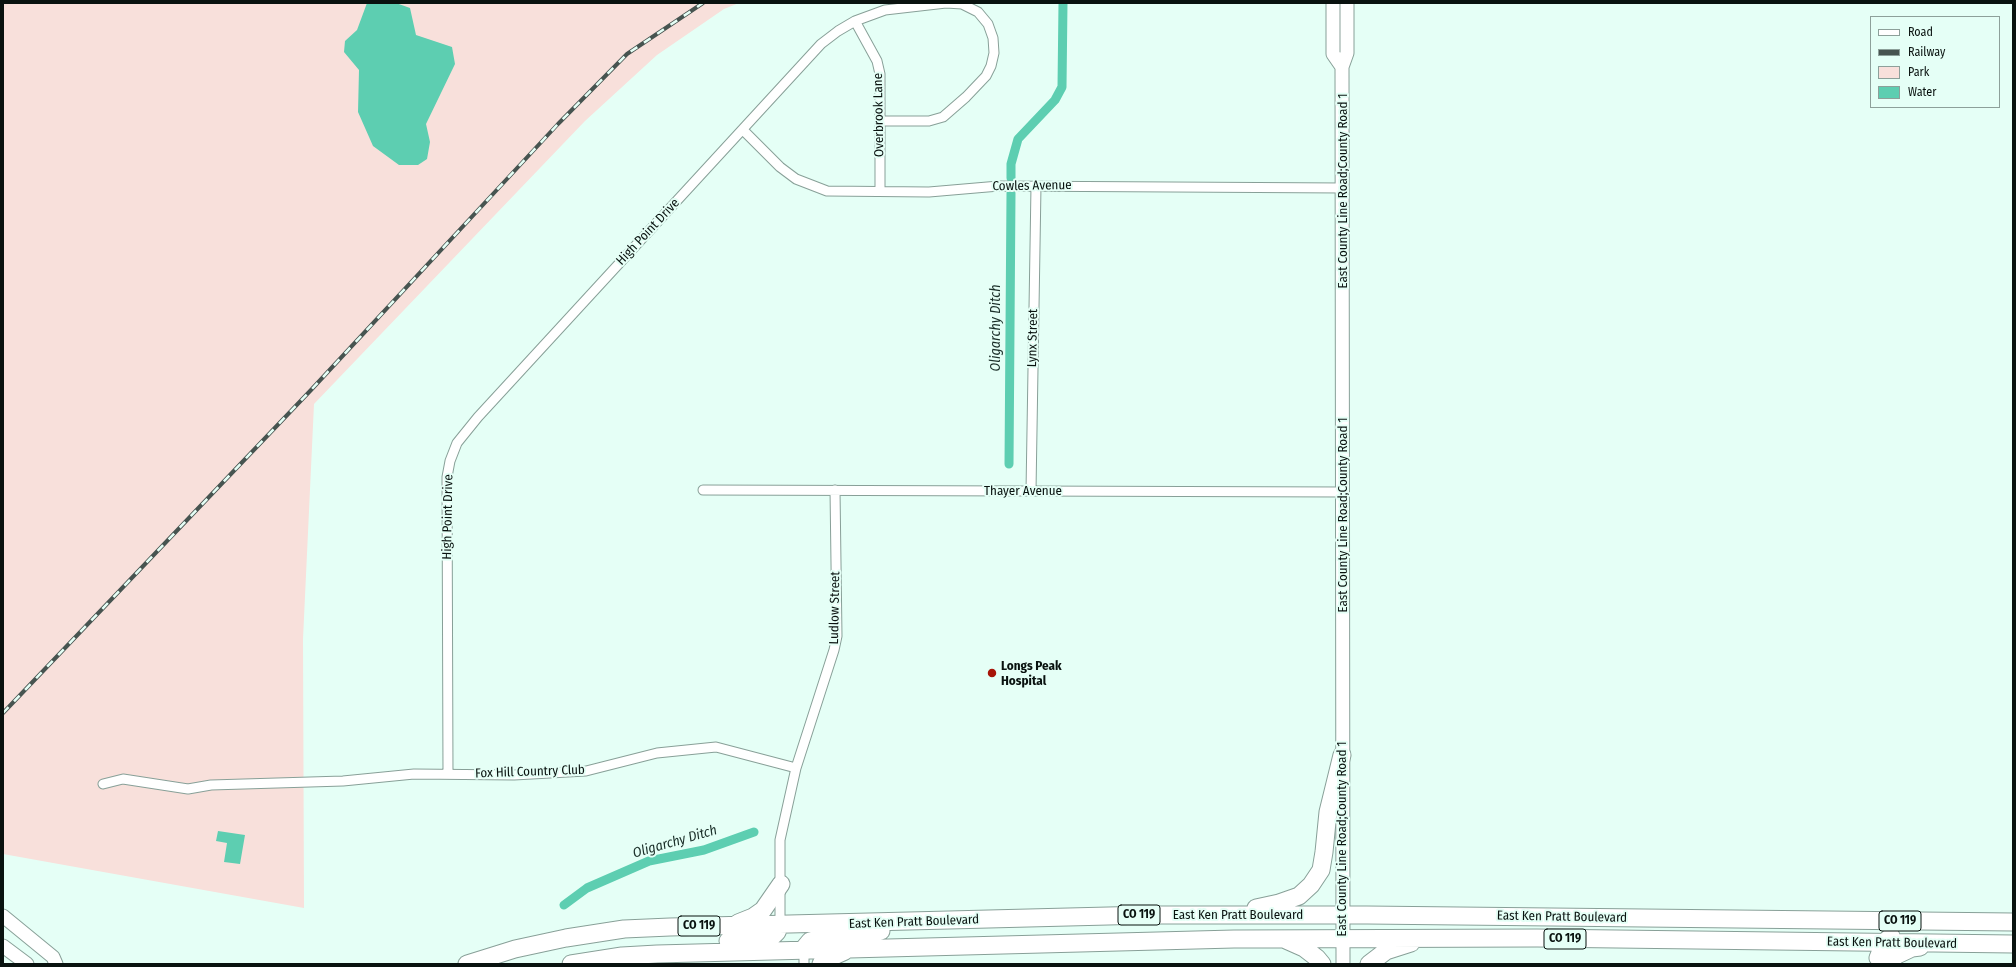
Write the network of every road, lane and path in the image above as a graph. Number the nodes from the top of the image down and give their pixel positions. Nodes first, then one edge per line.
1 (1333, 3) edge
2 (1347, 3) edge
3 (855, 21) junction
4 (1342, 67) junction
5 (880, 121) junction
6 (743, 130) junction
7 (1036, 186) junction
8 (1343, 188) junction
9 (880, 191) junction
10 (703, 490) dead end
11 (835, 490) junction
12 (1031, 491) junction
13 (1343, 492) junction
14 (1342, 755) junction
15 (796, 768) junction
16 (448, 774) junction
17 (103, 784) dead end
18 (781, 884) junction
19 (1343, 915) junction
20 (3, 916) edge
21 (1216, 916) junction
22 (2013, 922) edge
23 (902, 923) junction
24 (780, 925) junction
25 (731, 926) junction
26 (2013, 926) edge
27 (1283, 938) junction
28 (1343, 938) junction
29 (1430, 938) junction
30 (1787, 941) junction
31 (1884, 943) junction
32 (1991, 944) junction
33 (2013, 944) edge
34 (3, 946) edge
35 (850, 949) junction
36 (671, 954) junction
37 (804, 957) edge
38 (1883, 962) edge
39 (27, 964) edge
40 (56, 964) edge
41 (467, 964) edge
42 (571, 964) edge
43 (821, 964) edge
44 (1322, 964) edge
45 (1343, 964) edge
46 (1369, 964) edge

1 - 4 main road
2 - 4 main road
3 - 5 street, Overbrook Lane
3 - 5 street, High Point Drive
3 - 6 street, High Point Drive
4 - 8 main road, East County Line Road;County Road 1
5 - 9 street, Overbrook Lane
6 - 9 street, Cowles Avenue
6 - 16 street, High Point Drive
7 - 8 street, Cowles Avenue
7 - 9 street, Cowles Avenue
7 - 12 street, Lynx Street
8 - 13 main road, East County Line Road;County Road 1
10 - 11 street, Thayer Avenue
11 - 12 street, Thayer Avenue
11 - 15 street, Ludlow Street
12 - 13 street, Thayer Avenue
13 - 14 main road, East County Line Road;County Road 1
14 - 19 main road, East County Line Road;County Road 1
14 - 21 highway
15 - 16 street, Fox Hill Country Club
15 - 18 street
16 - 17 street, Fox Hill Country Club
18 - 24 street
18 - 25 highway
19 - 21 highway, East Ken Pratt Boulevard / CO 119
19 - 22 highway, East Ken Pratt Boulevard / CO 119
19 - 28 main road, East County Line Road;County Road 1
20 - 40 main road
21 - 23 highway, East Ken Pratt Boulevard / CO 119
23 - 24 highway, East Ken Pratt Boulevard / CO 119
23 - 37 highway
24 - 25 highway, East Ken Pratt Boulevard / CO 119
24 - 36 highway
25 - 41 highway, East Ken Pratt Boulevard / CO 119
26 - 31 highway
27 - 28 highway, East Ken Pratt Boulevard / CO 119
27 - 35 highway, East Ken Pratt Boulevard / CO 119
27 - 44 highway
28 - 29 highway, East Ken Pratt Boulevard / CO 119
28 - 45 main road, East County Line Road;County Road 1
29 - 30 highway, East Ken Pratt Boulevard / CO 119
29 - 46 highway
30 - 31 highway, East Ken Pratt Boulevard / CO 119
30 - 38 highway
31 - 32 highway, East Ken Pratt Boulevard / CO 119
31 - 38 highway
32 - 33 highway, East Ken Pratt Boulevard / CO 119
32 - 38 highway
34 - 39 main road
35 - 37 highway, East Ken Pratt Boulevard / CO 119
35 - 43 highway
36 - 37 highway, East Ken Pratt Boulevard / CO 119
36 - 42 highway, East Ken Pratt Boulevard / CO 119

